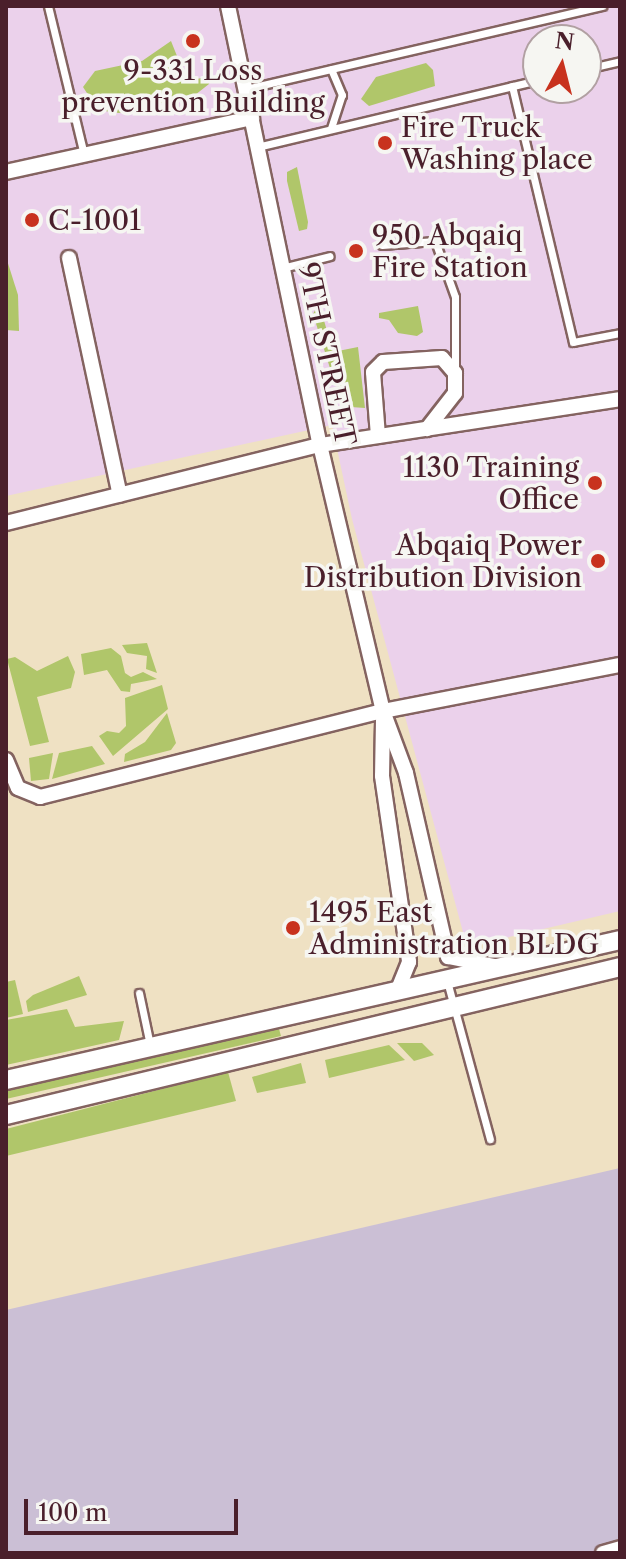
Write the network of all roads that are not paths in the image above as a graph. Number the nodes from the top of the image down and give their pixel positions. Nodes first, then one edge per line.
1 (48, 6) edge
2 (228, 6) edge
3 (602, 6) edge
4 (331, 69) junction
5 (522, 84) edge
6 (512, 86) junction
7 (245, 89) junction
8 (252, 118) junction
9 (331, 128) junction
10 (257, 147) junction
11 (84, 155) junction
12 (6, 172) edge
13 (382, 245) dead end
14 (330, 256) dead end
15 (69, 258) dead end
16 (282, 268) junction
17 (620, 333) edge
18 (455, 373) junction
19 (620, 399) edge
20 (427, 429) junction
21 (378, 436) junction
22 (320, 445) junction
23 (120, 495) junction
24 (6, 523) edge
25 (620, 665) edge
26 (383, 711) junction
27 (6, 760) edge
28 (620, 940) edge
29 (620, 967) edge
30 (504, 968) junction
31 (447, 981) junction
32 (397, 992) junction
33 (139, 993) dead end
34 (454, 1007) junction
35 (151, 1048) junction
36 (6, 1080) edge
37 (6, 1115) edge
38 (490, 1139) dead end
39 (620, 1548) edge
40 (603, 1553) edge

1 - 11 lane
2 - 7 street, 9TH STREET
3 - 4 lane
4 - 7 lane
4 - 9 lane
5 - 6 lane
6 - 9 lane
6 - 17 lane
7 - 8 street, 9TH STREET
8 - 10 street, 9TH STREET
8 - 11 street
9 - 10 lane
10 - 16 street, 9TH STREET
11 - 12 street
13 - 18 lane
14 - 16 lane
15 - 23 street
16 - 22 street, 9TH STREET
18 - 20 street
18 - 21 street
19 - 20 street
20 - 21 street
21 - 22 street
22 - 23 street
22 - 26 street, 9TH STREET
23 - 24 street
25 - 26 street
26 - 27 street
26 - 30 street
26 - 32 street
28 - 30 street
29 - 34 street
30 - 31 street
31 - 32 street
31 - 34 lane
32 - 35 street
33 - 35 lane
34 - 37 street
34 - 38 lane
35 - 36 street
39 - 40 street

